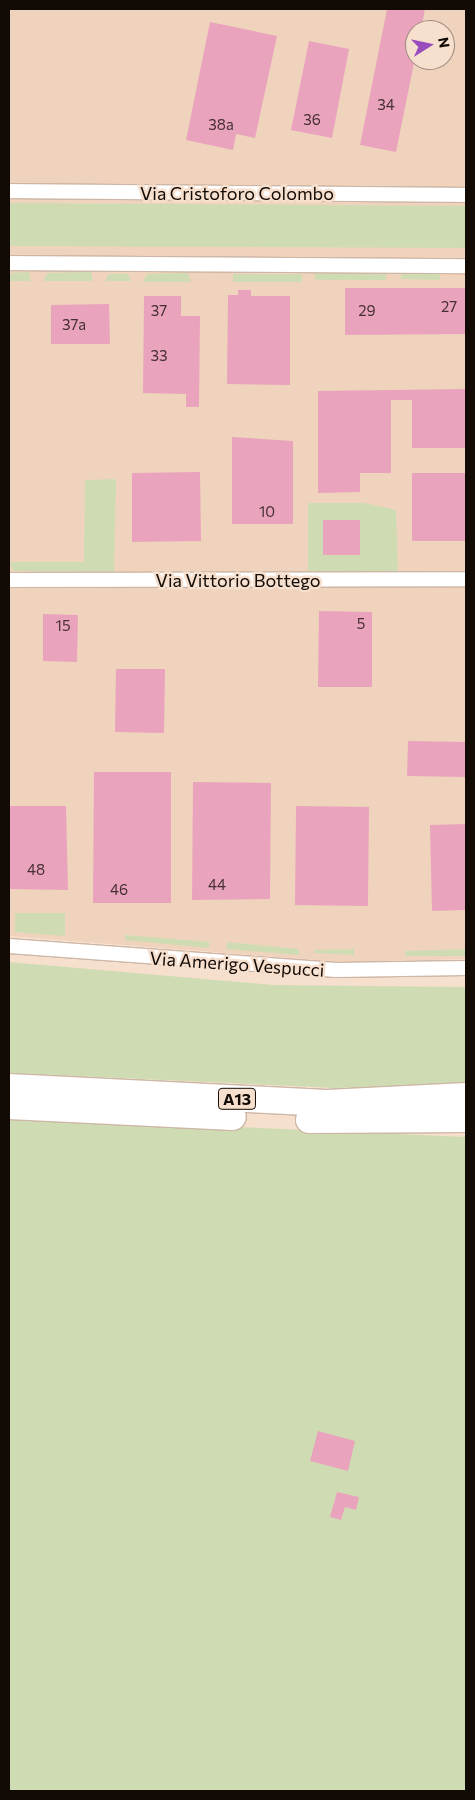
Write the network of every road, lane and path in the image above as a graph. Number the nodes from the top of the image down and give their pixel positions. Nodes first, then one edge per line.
1 (9, 191) edge
2 (466, 194) edge
3 (9, 263) edge
4 (466, 266) edge
5 (466, 579) edge
6 (9, 580) edge
7 (9, 946) edge
8 (466, 968) edge
9 (9, 1087) edge
10 (466, 1096) edge
11 (9, 1106) edge
12 (466, 1119) edge

1 - 2 street, Via Cristoforo Colombo
3 - 4 street
5 - 6 street, Via Vittorio Bottego
7 - 8 street, Via Amerigo Vespucci
9 - 10 highway, A13
11 - 12 highway, A13

